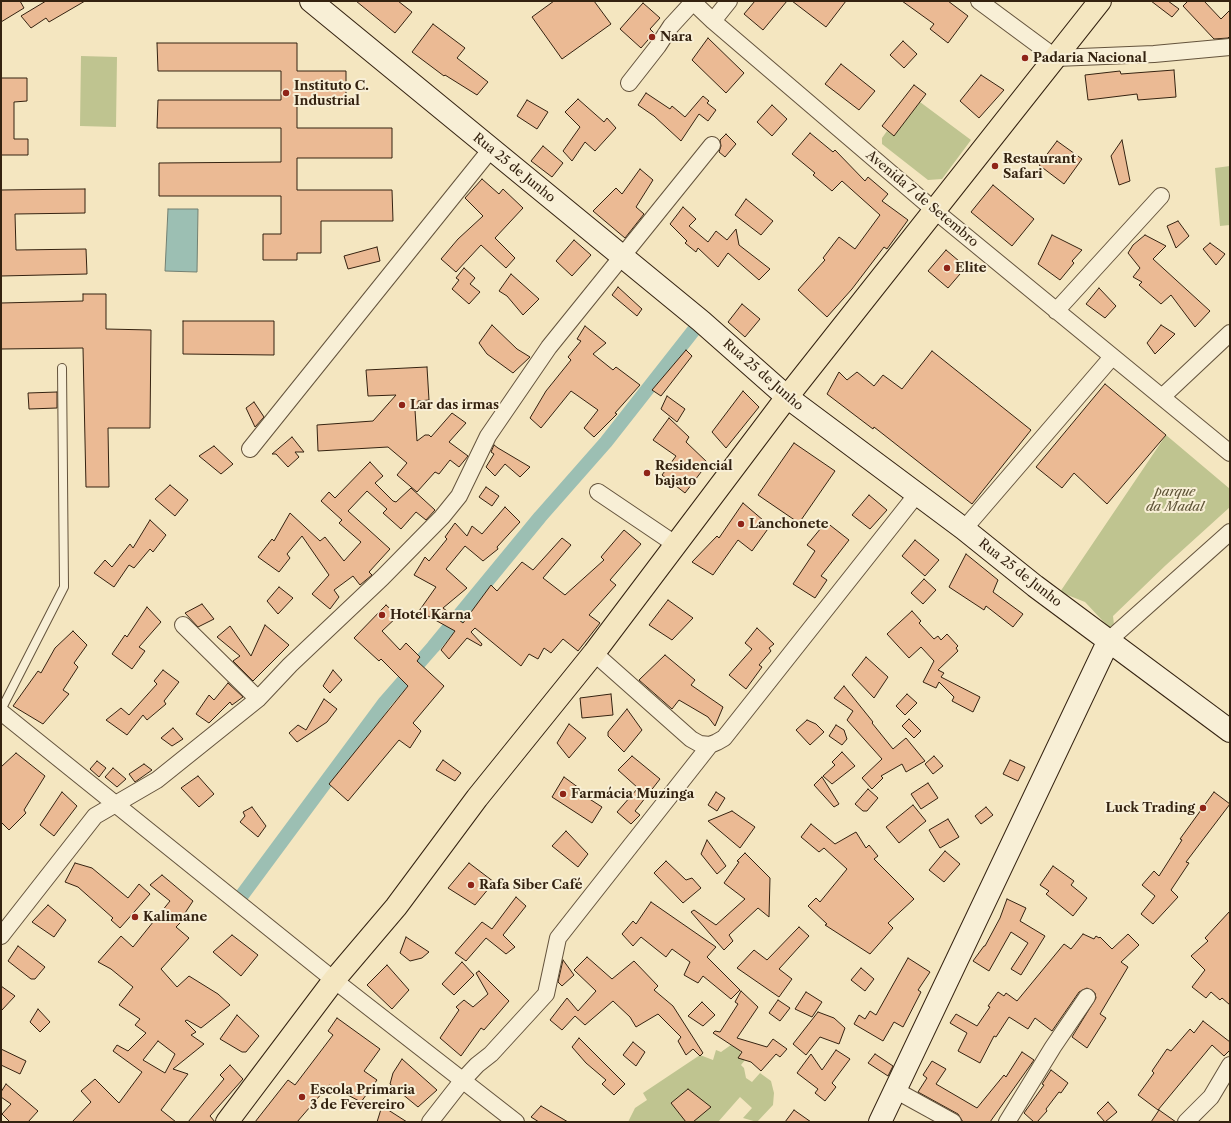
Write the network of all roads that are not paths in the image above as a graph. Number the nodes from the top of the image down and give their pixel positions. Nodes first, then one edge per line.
1 (311, 1) edge
2 (729, 1) edge
3 (979, 1) edge
4 (1100, 1) edge
5 (693, 2) edge
6 (713, 21) junction
7 (1230, 47) edge
8 (1056, 58) junction
9 (629, 83) dead end
10 (712, 144) dead end
11 (490, 149) junction
12 (1161, 196) dead end
13 (934, 210) junction
14 (622, 256) junction
15 (1056, 311) junction
16 (1230, 333) edge
17 (1112, 357) junction
18 (62, 368) dead end
19 (1162, 397) junction
20 (787, 398) junction
21 (250, 449) dead end
22 (1230, 453) edge
23 (598, 492) dead end
24 (917, 494) junction
25 (964, 529) junction
26 (1230, 532) edge
27 (675, 544) junction
28 (183, 625) dead end
29 (1109, 640) junction
30 (594, 653) junction
31 (258, 699) junction
32 (1, 711) edge
33 (1230, 731) edge
34 (710, 745) junction
35 (116, 804) junction
36 (1, 936) edge
37 (334, 980) junction
38 (1087, 997) dead end
39 (1230, 1065) edge
40 (462, 1081) junction
41 (895, 1090) junction
42 (227, 1122) edge
43 (430, 1122) edge
44 (516, 1122) edge
45 (880, 1122) edge
46 (953, 1122) edge
47 (1007, 1122) edge
48 (1186, 1122) edge

1 - 11 street, Rua 25 de Junho
2 - 6 street
3 - 8 street
4 - 8 main road
5 - 6 street, Avenida 7 de Setembro
5 - 9 street
6 - 13 street, Avenida 7 de Setembro
7 - 8 street
8 - 13 main road
10 - 14 street
11 - 14 street, Rua 25 de Junho
11 - 21 street
12 - 15 street
13 - 15 street, Avenida 7 de Setembro
13 - 20 main road
14 - 20 street, Rua 25 de Junho
14 - 31 street
15 - 17 street, Avenida 7 de Setembro
16 - 19 street
17 - 19 street, Avenida 7 de Setembro
17 - 25 street
18 - 32 lane
19 - 22 street, Avenida 7 de Setembro
20 - 24 street, Rua 25 de Junho
20 - 27 main road
23 - 27 street
24 - 25 street, Rua 25 de Junho
24 - 34 street
25 - 29 street, Rua 25 de Junho
26 - 29 street
27 - 30 main road
28 - 31 street
29 - 33 street, Rua 25 de Junho
29 - 41 street
30 - 34 street
30 - 37 main road
31 - 35 street
32 - 35 street
34 - 40 street
35 - 36 street
35 - 37 street
37 - 40 street
37 - 42 main road
38 - 47 street
39 - 48 street
40 - 43 street
40 - 44 street
41 - 45 street
41 - 46 street

